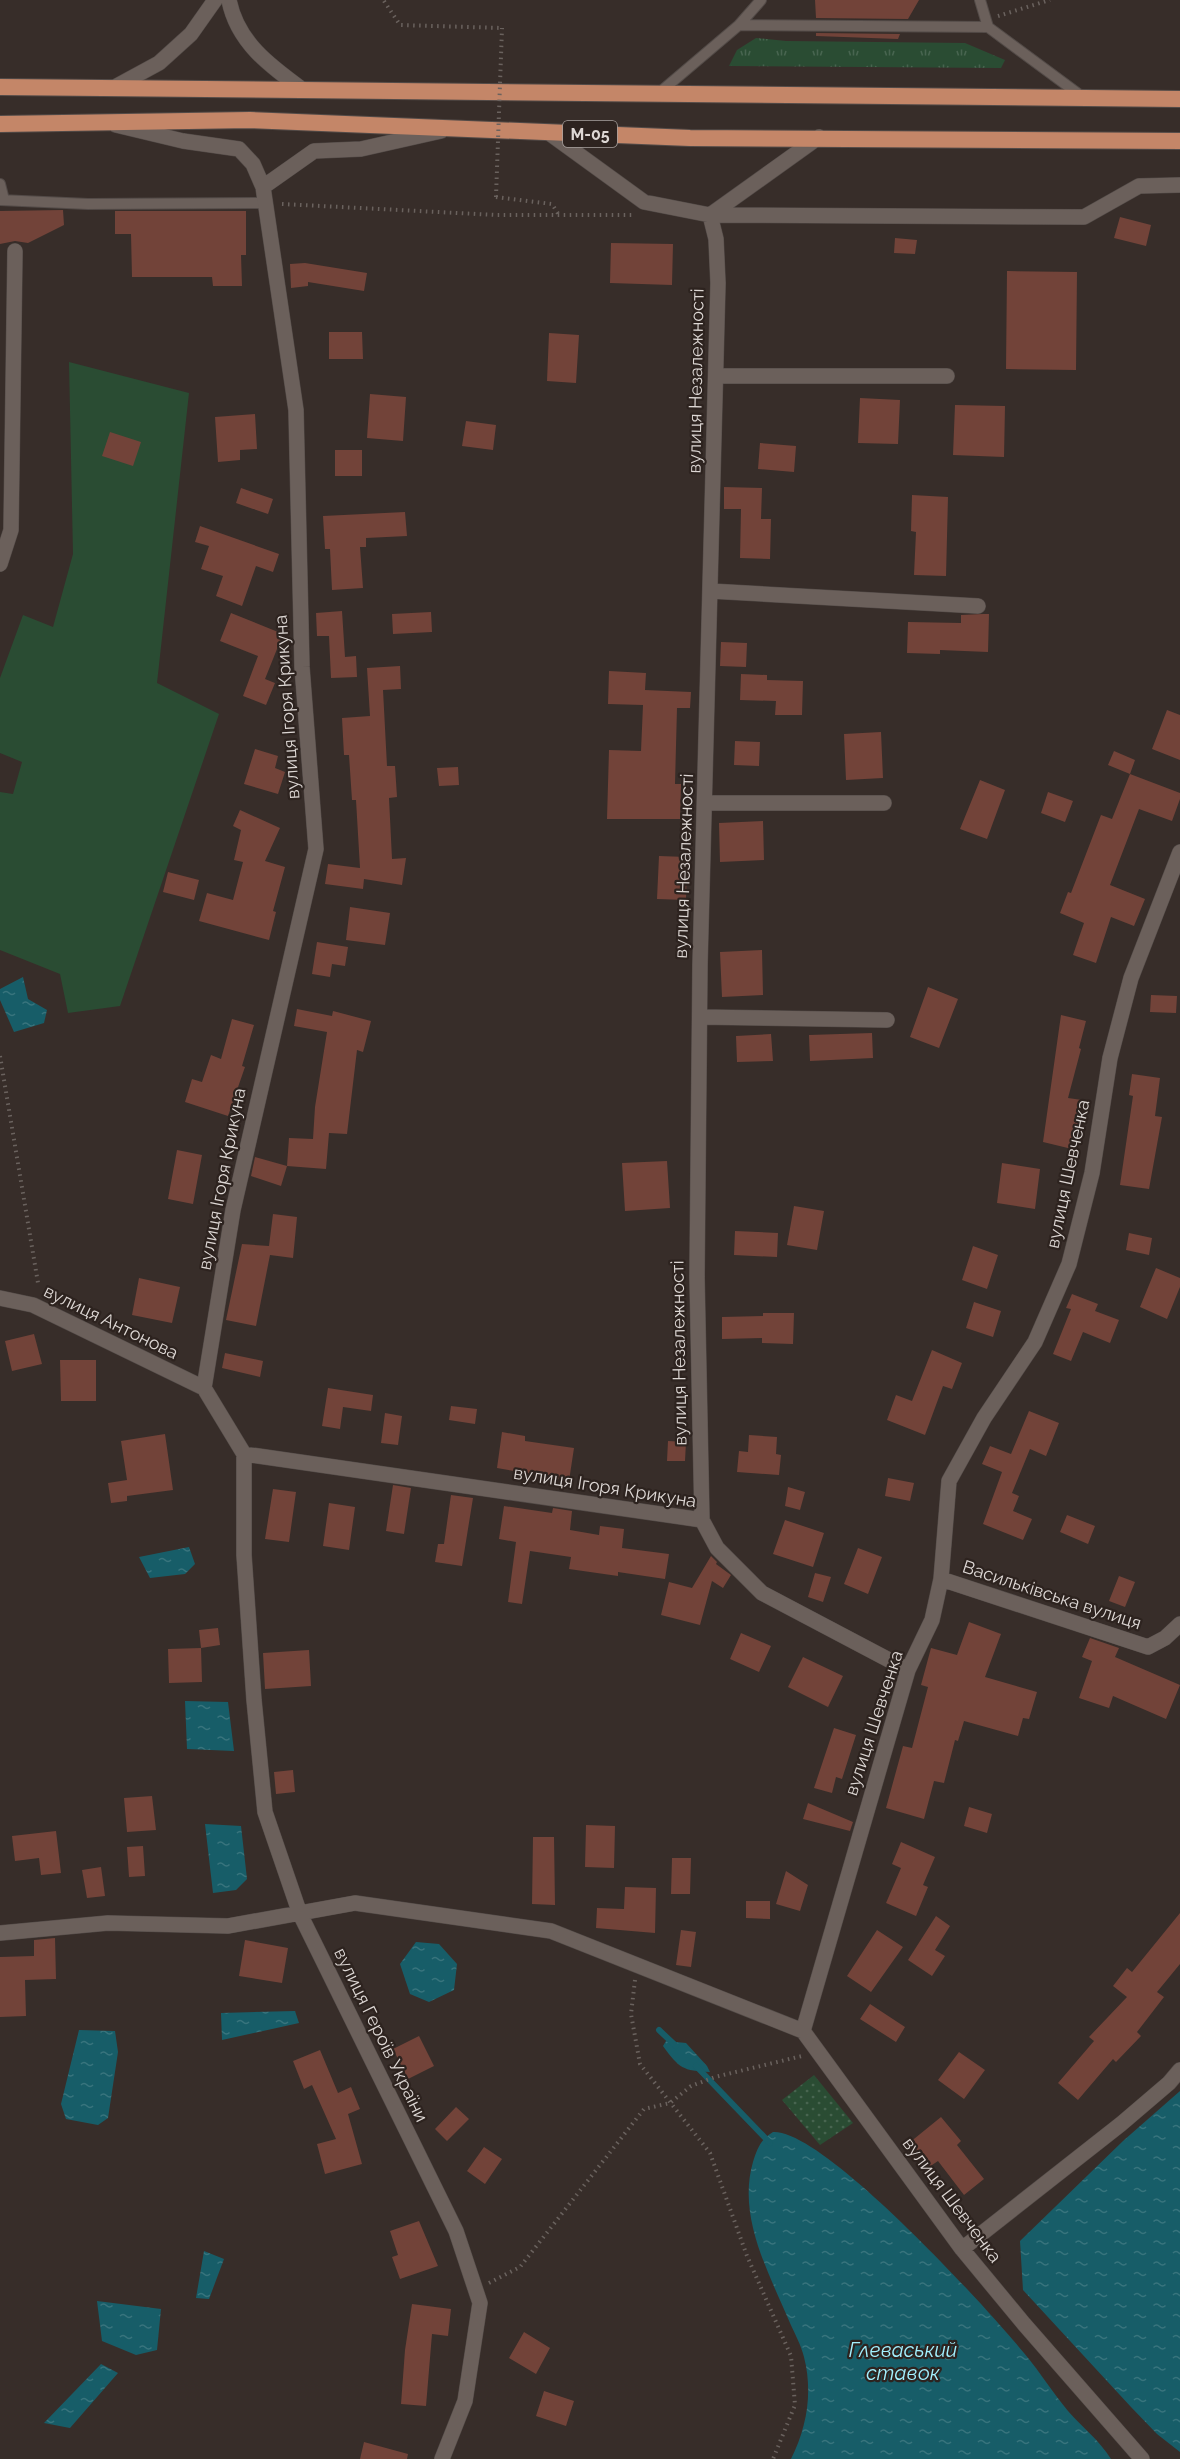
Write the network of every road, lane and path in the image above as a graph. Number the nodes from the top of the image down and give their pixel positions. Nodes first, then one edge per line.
1 (215, 0) edge
2 (229, 0) edge
3 (761, 0) edge
4 (980, 0) edge
5 (1050, 0) edge
6 (384, 1) edge
7 (987, 23) junction
8 (739, 25) junction
9 (0, 87) edge
10 (113, 88) junction
11 (303, 90) junction
12 (658, 93) junction
13 (1084, 98) junction
14 (1180, 99) edge
15 (104, 123) junction
16 (0, 124) edge
17 (452, 128) junction
18 (549, 132) junction
19 (819, 137) junction
20 (1180, 141) edge
21 (0, 184) edge
22 (1180, 185) edge
23 (262, 187) junction
24 (2, 200) edge
25 (265, 203) junction
26 (559, 215) junction
27 (640, 215) dead end
28 (710, 215) junction
29 (15, 251) dead end
30 (7, 366) edge
31 (716, 376) junction
32 (947, 376) dead end
33 (0, 564) edge
34 (710, 591) junction
35 (978, 606) dead end
36 (705, 803) junction
37 (884, 803) dead end
38 (1180, 852) edge
39 (700, 1017) junction
40 (887, 1020) dead end
41 (0, 1056) edge
42 (38, 1283) dead end
43 (0, 1298) edge
44 (204, 1388) junction
45 (244, 1454) junction
46 (702, 1520) junction
47 (941, 1579) junction
48 (1180, 1624) edge
49 (908, 1670) junction
50 (300, 1914) junction
51 (0, 1933) edge
52 (637, 1964) junction
53 (802, 2031) junction
54 (817, 2050) junction
55 (1180, 2070) edge
56 (669, 2103) junction
57 (962, 2249) junction
58 (475, 2290) junction
59 (442, 2459) edge
60 (773, 2459) edge
61 (1142, 2459) edge

1 - 10 street
2 - 11 street
3 - 8 lane
4 - 7 lane
5 - 7 path
6 - 26 path, bridge
7 - 8 lane
7 - 13 lane
8 - 12 lane
9 - 10 highway
10 - 11 highway
11 - 12 highway
12 - 13 highway
13 - 14 highway
15 - 16 highway, М-05
15 - 17 highway, М-05
15 - 23 street, вулиця Ігоря Крикуна
17 - 18 highway, М-05
17 - 23 street
18 - 19 highway, М-05
18 - 28 street
19 - 20 highway, М-05
19 - 28 street
21 - 24 lane
22 - 28 street
23 - 25 street, вулиця Ігоря Крикуна
24 - 25 lane
25 - 26 path
25 - 44 street, вулиця Ігоря Крикуна
26 - 27 path
28 - 31 street, вулиця Незалежності
29 - 30 street
30 - 33 street
31 - 32 street
31 - 34 street, вулиця Незалежності
34 - 35 street
34 - 36 street, вулиця Незалежності
36 - 37 street
36 - 39 street, вулиця Незалежності
38 - 47 street, вулиця Шевченка
39 - 40 street
39 - 46 street, вулиця Незалежності
41 - 42 path
43 - 44 street, вулиця Антонова
44 - 45 street
45 - 46 street, вулиця Ігоря Крикуна
45 - 50 street, вулиця Героїв України
46 - 49 street, вулиця Ігоря Крикуна
47 - 48 street, Васильківська вулиця
47 - 49 street, вулиця Шевченка
49 - 53 street, вулиця Шевченка
50 - 51 street
50 - 52 street
50 - 58 street, вулиця Героїв України
52 - 53 street
52 - 56 path
53 - 54 street, вулиця Шевченка
54 - 56 path
54 - 57 street, вулиця Шевченка
55 - 57 street
56 - 58 path
56 - 60 path
57 - 61 street, вулиця Шевченка
58 - 59 street, вулиця Героїв України

